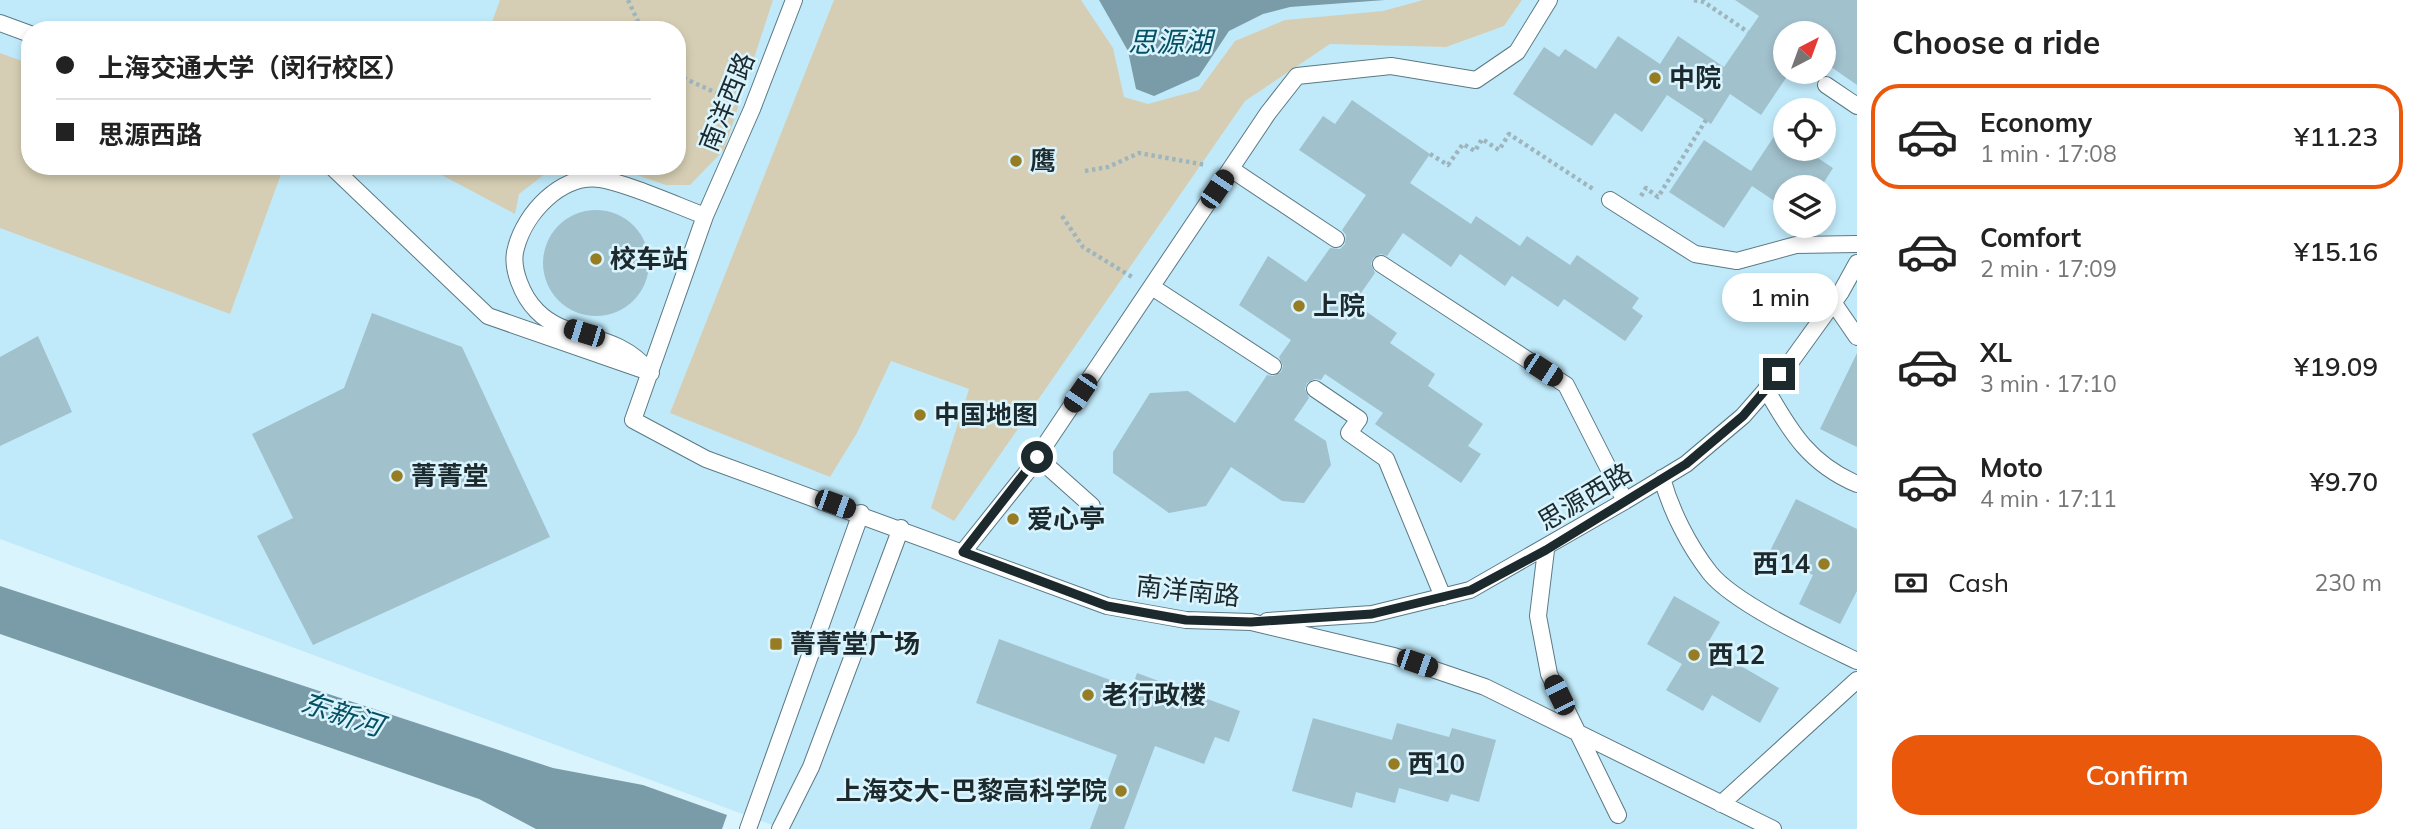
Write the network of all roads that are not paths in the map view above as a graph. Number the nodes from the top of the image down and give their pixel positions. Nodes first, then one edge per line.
1 (794, 0) edge
2 (1549, 0) edge
3 (0, 23) edge
4 (21, 31) edge
5 (1826, 85) dead end
6 (1857, 106) edge
7 (1231, 169) junction
8 (340, 175) edge
9 (1609, 200) road end
10 (705, 216) junction
11 (1336, 239) dead end
12 (1857, 244) edge
13 (1857, 263) edge
14 (1381, 264) dead end
15 (1152, 287) junction
16 (1833, 302) junction
17 (1857, 337) edge
18 (1273, 366) dead end
19 (651, 373) junction
20 (1315, 389) dead end
21 (1766, 389) junction
22 (633, 421) joint
23 (1037, 457) junction
24 (1662, 478) junction
25 (1857, 484) edge
26 (1625, 501) junction
27 (1092, 506) dead end
28 (861, 513) junction
29 (901, 528) junction
30 (1546, 550) junction
31 (963, 552) junction
32 (1443, 597) junction
33 (1251, 622) junction
34 (1857, 661) edge
35 (1857, 680) edge
36 (1579, 735) junction
37 (1721, 804) junction
38 (1618, 815) dead end
39 (748, 829) edge
40 (780, 829) edge
41 (1773, 829) edge

1 - 10 lane, 南洋西路
2 - 7 lane
3 - 4 lane
5 - 6 lane
7 - 11 lane
7 - 15 lane
8 - 19 lane
9 - 12 lane
10 - 19 lane, 南洋西路
10 - 19 lane
13 - 16 lane, 思源西路
14 - 26 lane
15 - 18 lane
15 - 23 lane
16 - 17 lane
16 - 21 lane, 思源西路
19 - 22 lane, 南洋西路
20 - 32 lane
21 - 24 lane, 思源西路
21 - 25 lane
22 - 28 lane, 南洋南路
23 - 27 lane
23 - 31 lane
24 - 26 lane, 思源西路
24 - 34 lane
26 - 30 lane, 思源西路
28 - 29 lane, 南洋南路
28 - 39 lane
29 - 31 lane, 南洋南路
29 - 40 lane
30 - 32 lane, 思源西路
30 - 36 lane
31 - 33 lane, 南洋南路
32 - 33 lane, 思源西路
33 - 36 lane, 南洋南路
35 - 37 lane
36 - 37 lane, 南洋南路
36 - 38 lane
37 - 41 lane, 南洋南路

